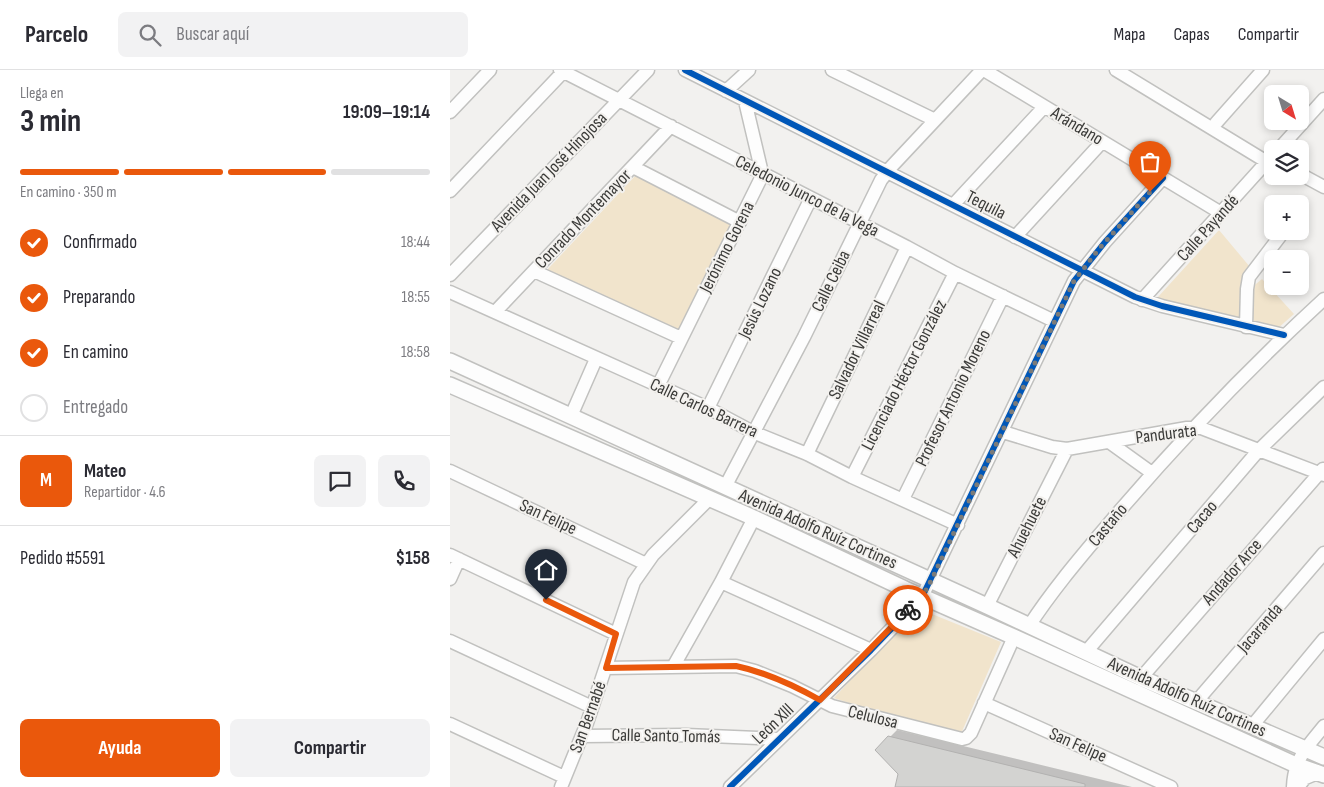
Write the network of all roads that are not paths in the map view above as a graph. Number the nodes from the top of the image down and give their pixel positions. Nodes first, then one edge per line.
1 (490, 70) edge
2 (648, 70) edge
3 (685, 70) edge
4 (749, 70) edge
5 (832, 70) edge
6 (983, 70) edge
7 (1116, 70) edge
8 (1133, 70) edge
9 (1262, 70) edge
10 (561, 71) edge
11 (726, 91) junction
12 (1324, 99) edge
13 (619, 100) junction
14 (746, 101) junction
15 (1044, 107) junction
16 (450, 112) edge
17 (935, 120) junction
18 (1216, 122) junction
19 (671, 126) junction
20 (1287, 140) edge
21 (1102, 142) junction
22 (1264, 154) edge
23 (1264, 155) edge
24 (633, 167) junction
25 (1264, 167) edge
26 (886, 172) junction
27 (762, 173) junction
28 (1163, 178) junction
29 (1309, 179) edge
30 (1324, 187) edge
31 (450, 191) edge
32 (811, 198) junction
33 (953, 205) junction
34 (1221, 213) junction
35 (740, 222) junction
36 (859, 223) junction
37 (1015, 237) junction
38 (1277, 240) edge
39 (907, 247) junction
40 (1082, 270) junction
41 (534, 271) junction
42 (955, 273) junction
43 (450, 276) edge
44 (450, 292) edge
45 (1004, 296) junction
46 (1324, 299) edge
47 (1142, 300) junction
48 (495, 312) junction
49 (1054, 321) junction
50 (1246, 327) junction
51 (1284, 335) junction
52 (681, 338) junction
53 (596, 359) junction
54 (450, 361) edge
55 (450, 385) edge
56 (658, 386) junction
57 (1324, 387) edge
58 (708, 408) junction
59 (571, 416) junction
60 (1193, 427) junction
61 (1003, 432) junction
62 (755, 433) junction
63 (1109, 442) junction
64 (1067, 449) junction
65 (1258, 451) junction
66 (807, 454) junction
67 (450, 471) edge
68 (1322, 472) edge
69 (1152, 473) junction
70 (852, 477) junction
71 (725, 487) junction
72 (709, 499) junction
73 (903, 499) junction
74 (754, 518) junction
75 (958, 524) junction
76 (1324, 553) edge
77 (455, 557) edge
78 (646, 564) junction
79 (450, 578) edge
80 (931, 581) junction
81 (721, 582) junction
82 (922, 597) junction
83 (987, 606) junction
84 (1029, 626) junction
85 (616, 634) junction
86 (1014, 636) junction
87 (1324, 640) edge
88 (450, 641) edge
89 (871, 650) junction
90 (1086, 652) junction
91 (673, 667) junction
92 (606, 668) junction
93 (1141, 678) junction
94 (820, 700) junction
95 (1196, 702) junction
96 (984, 703) junction
97 (592, 707) junction
98 (450, 724) edge
99 (1252, 726) junction
100 (1324, 726) edge
101 (582, 736) junction
102 (779, 739) junction
103 (1305, 749) junction
104 (1324, 757) edge
105 (1296, 765) junction
106 (1320, 774) edge
107 (562, 782) edge
108 (730, 787) edge
109 (1171, 787) edge
110 (1295, 787) edge

1 - 16 street
2 - 13 street, Avenida Juan José Hinojosa
3 - 11 street, Tequila
4 - 11 street
5 - 17 street
6 - 15 street, Arándano
6 - 17 street, Calle Ceiba
7 - 23 street
8 - 18 street
9 - 18 street
10 - 13 street, Celedonio Junco de la Vega
10 - 31 street
11 - 14 street, Tequila
12 - 20 street
13 - 19 street, Celedonio Junco de la Vega
13 - 43 street, Avenida Juan José Hinojosa
14 - 26 street, Tequila
14 - 27 street
15 - 21 street, Arándano
15 - 33 street
17 - 26 street, Calle Ceiba
18 - 22 street
19 - 24 street, Conrado Montemayor
19 - 27 street, Celedonio Junco de la Vega
21 - 28 street, Arándano
21 - 37 street
24 - 35 street
24 - 41 street, Conrado Montemayor
25 - 34 street, Calle Payandé
26 - 33 street, Tequila
26 - 36 street, Calle Ceiba
27 - 32 street, Celedonio Junco de la Vega
27 - 35 street, Jerónimo Gorena
28 - 34 street, Arándano
28 - 40 street, León Xlll
29 - 30 street
32 - 36 street, Celedonio Junco de la Vega
32 - 58 street, Jesús Lozano
33 - 37 street, Tequila
34 - 47 street, Calle Payandé
35 - 52 street, Jerónimo Gorena
36 - 39 street, Celedonio Junco de la Vega
36 - 62 street, Calle Ceiba
37 - 40 street, Tequila
38 - 50 street
39 - 42 street, Celedonio Junco de la Vega
39 - 66 street, Salvador Villarreal
40 - 47 street, Tequila
40 - 49 street, León Xlll
41 - 48 street, Conrado Montemayor
41 - 52 street
42 - 45 street, Celedonio Junco de la Vega
42 - 70 street, Licenciado Héctor González
44 - 48 street, Calle Carlos Barrera
45 - 49 street, Celedonio Junco de la Vega
45 - 73 street, Profesor Antonio Moreno
46 - 51 street, Castaño
47 - 50 street, Tequila
48 - 53 street, Calle Carlos Barrera
49 - 61 street, León Xlll
50 - 51 street, Tequila
51 - 60 street, Castaño
52 - 56 street, Jerónimo Gorena
53 - 56 street, Calle Carlos Barrera
53 - 59 street
54 - 59 main road, Avenida Adolfo Ruíz Cortines
55 - 72 main road, Avenida Adolfo Ruíz Cortines
56 - 58 street, Calle Carlos Barrera
57 - 65 street, Cacao
58 - 62 street, Calle Carlos Barrera
59 - 71 main road, Avenida Adolfo Ruíz Cortines
60 - 63 street, Pandurata
60 - 65 street, Pandurata
60 - 69 street, Castaño
61 - 64 street, Pandurata
61 - 75 street, León Xlll
62 - 66 street, Calle Carlos Barrera
62 - 71 street, Calle Ceiba
63 - 64 street, Pandurata
63 - 69 street
64 - 83 street, Ahuehuete
65 - 68 street, Pandurata
65 - 90 street, Cacao
66 - 70 street, Calle Carlos Barrera
67 - 78 street, San Felipe
68 - 93 street, Andador Arce
69 - 84 street, Castaño
70 - 73 street, Calle Carlos Barrera
71 - 80 main road, Avenida Adolfo Ruíz Cortines
72 - 74 main road, Avenida Adolfo Ruíz Cortines
72 - 78 street, San Bernabé
73 - 75 street, Calle Carlos Barrera
74 - 81 street
74 - 82 main road, Avenida Adolfo Ruíz Cortines
75 - 80 street, León Xlll
76 - 95 street, Jacaranda
77 - 79 street
77 - 85 street
78 - 85 street, San Bernabé
80 - 82 street, León Xlll
80 - 83 main road, Avenida Adolfo Ruíz Cortines
81 - 89 street
81 - 91 street
82 - 86 main road, Avenida Adolfo Ruíz Cortines
82 - 89 street, León Xlll
83 - 84 main road, Avenida Adolfo Ruíz Cortines
84 - 90 main road, Avenida Adolfo Ruíz Cortines
85 - 92 street, San Bernabé
86 - 96 street
86 - 105 main road, Avenida Adolfo Ruíz Cortines
87 - 99 street
88 - 97 street, Calle Santo Tomás
89 - 94 street, León Xlll
90 - 93 main road, Avenida Adolfo Ruíz Cortines
91 - 92 street, Celulosa
91 - 94 street, Celulosa
92 - 97 street, San Bernabé
93 - 95 main road, Avenida Adolfo Ruíz Cortines
94 - 96 street, Celulosa
94 - 102 street, León Xlll
95 - 99 main road, Avenida Adolfo Ruíz Cortines
96 - 109 street, San Felipe
97 - 101 street, San Bernabé
98 - 107 street
99 - 103 main road, Avenida Adolfo Ruíz Cortines
100 - 103 street
101 - 102 street, Calle Santo Tomás
101 - 107 street, San Bernabé
102 - 108 street, León Xlll
103 - 104 main road, Avenida Adolfo Ruíz Cortines
103 - 105 street
105 - 106 main road, Avenida Adolfo Ruíz Cortines
105 - 110 street
106 - 110 main road

